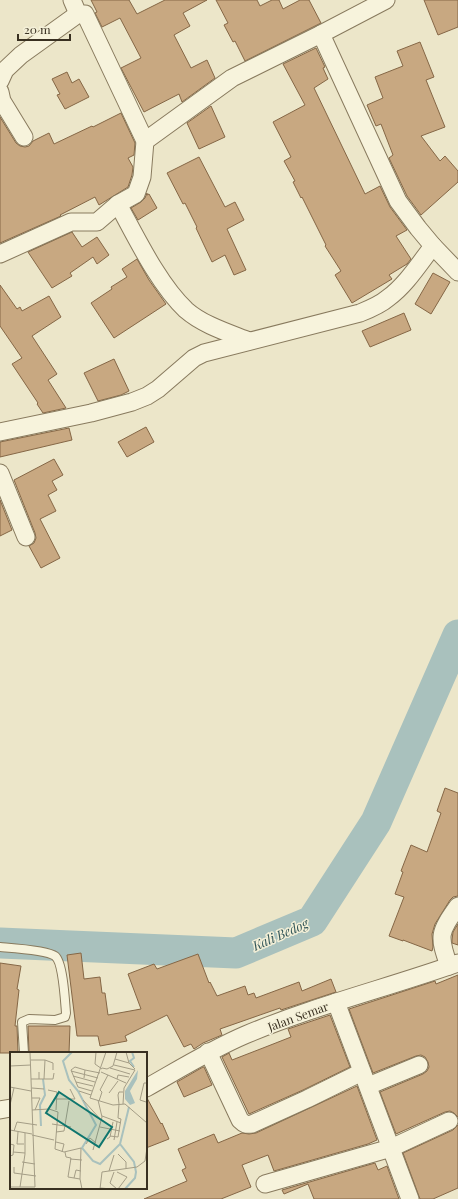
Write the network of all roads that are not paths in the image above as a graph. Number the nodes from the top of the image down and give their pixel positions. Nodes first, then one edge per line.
1 (386, 0) edge
2 (75, 7) edge
3 (321, 34) junction
4 (0, 81) edge
5 (0, 92) edge
6 (24, 137) dead end
7 (145, 141) junction
8 (118, 204) junction
9 (433, 246) junction
10 (0, 254) edge
11 (458, 272) edge
12 (249, 341) junction
13 (0, 432) edge
14 (0, 473) edge
15 (26, 537) dead end
16 (458, 906) edge
17 (0, 947) edge
18 (453, 964) edge
19 (336, 1002) junction
20 (24, 1052) edge
21 (208, 1052) junction
22 (418, 1065) dead end
23 (365, 1079) junction
24 (147, 1087) edge
25 (10, 1108) edge
26 (0, 1110) edge
27 (449, 1121) dead end
28 (391, 1148) junction
29 (265, 1184) dead end
30 (410, 1199) edge

1 - 3 street
2 - 4 street
2 - 7 street
3 - 7 street
3 - 9 street
5 - 6 street
7 - 8 street
8 - 10 street
8 - 12 street
9 - 11 street
9 - 12 street
12 - 13 street
14 - 15 street
16 - 18 street
17 - 20 lane
18 - 19 street, Jalan Semar
19 - 21 street, Jalan Semar
19 - 23 street
21 - 23 street
21 - 24 street, Jalan Semar
22 - 23 street
23 - 28 street
25 - 26 street
27 - 28 street
28 - 29 street
28 - 30 street

